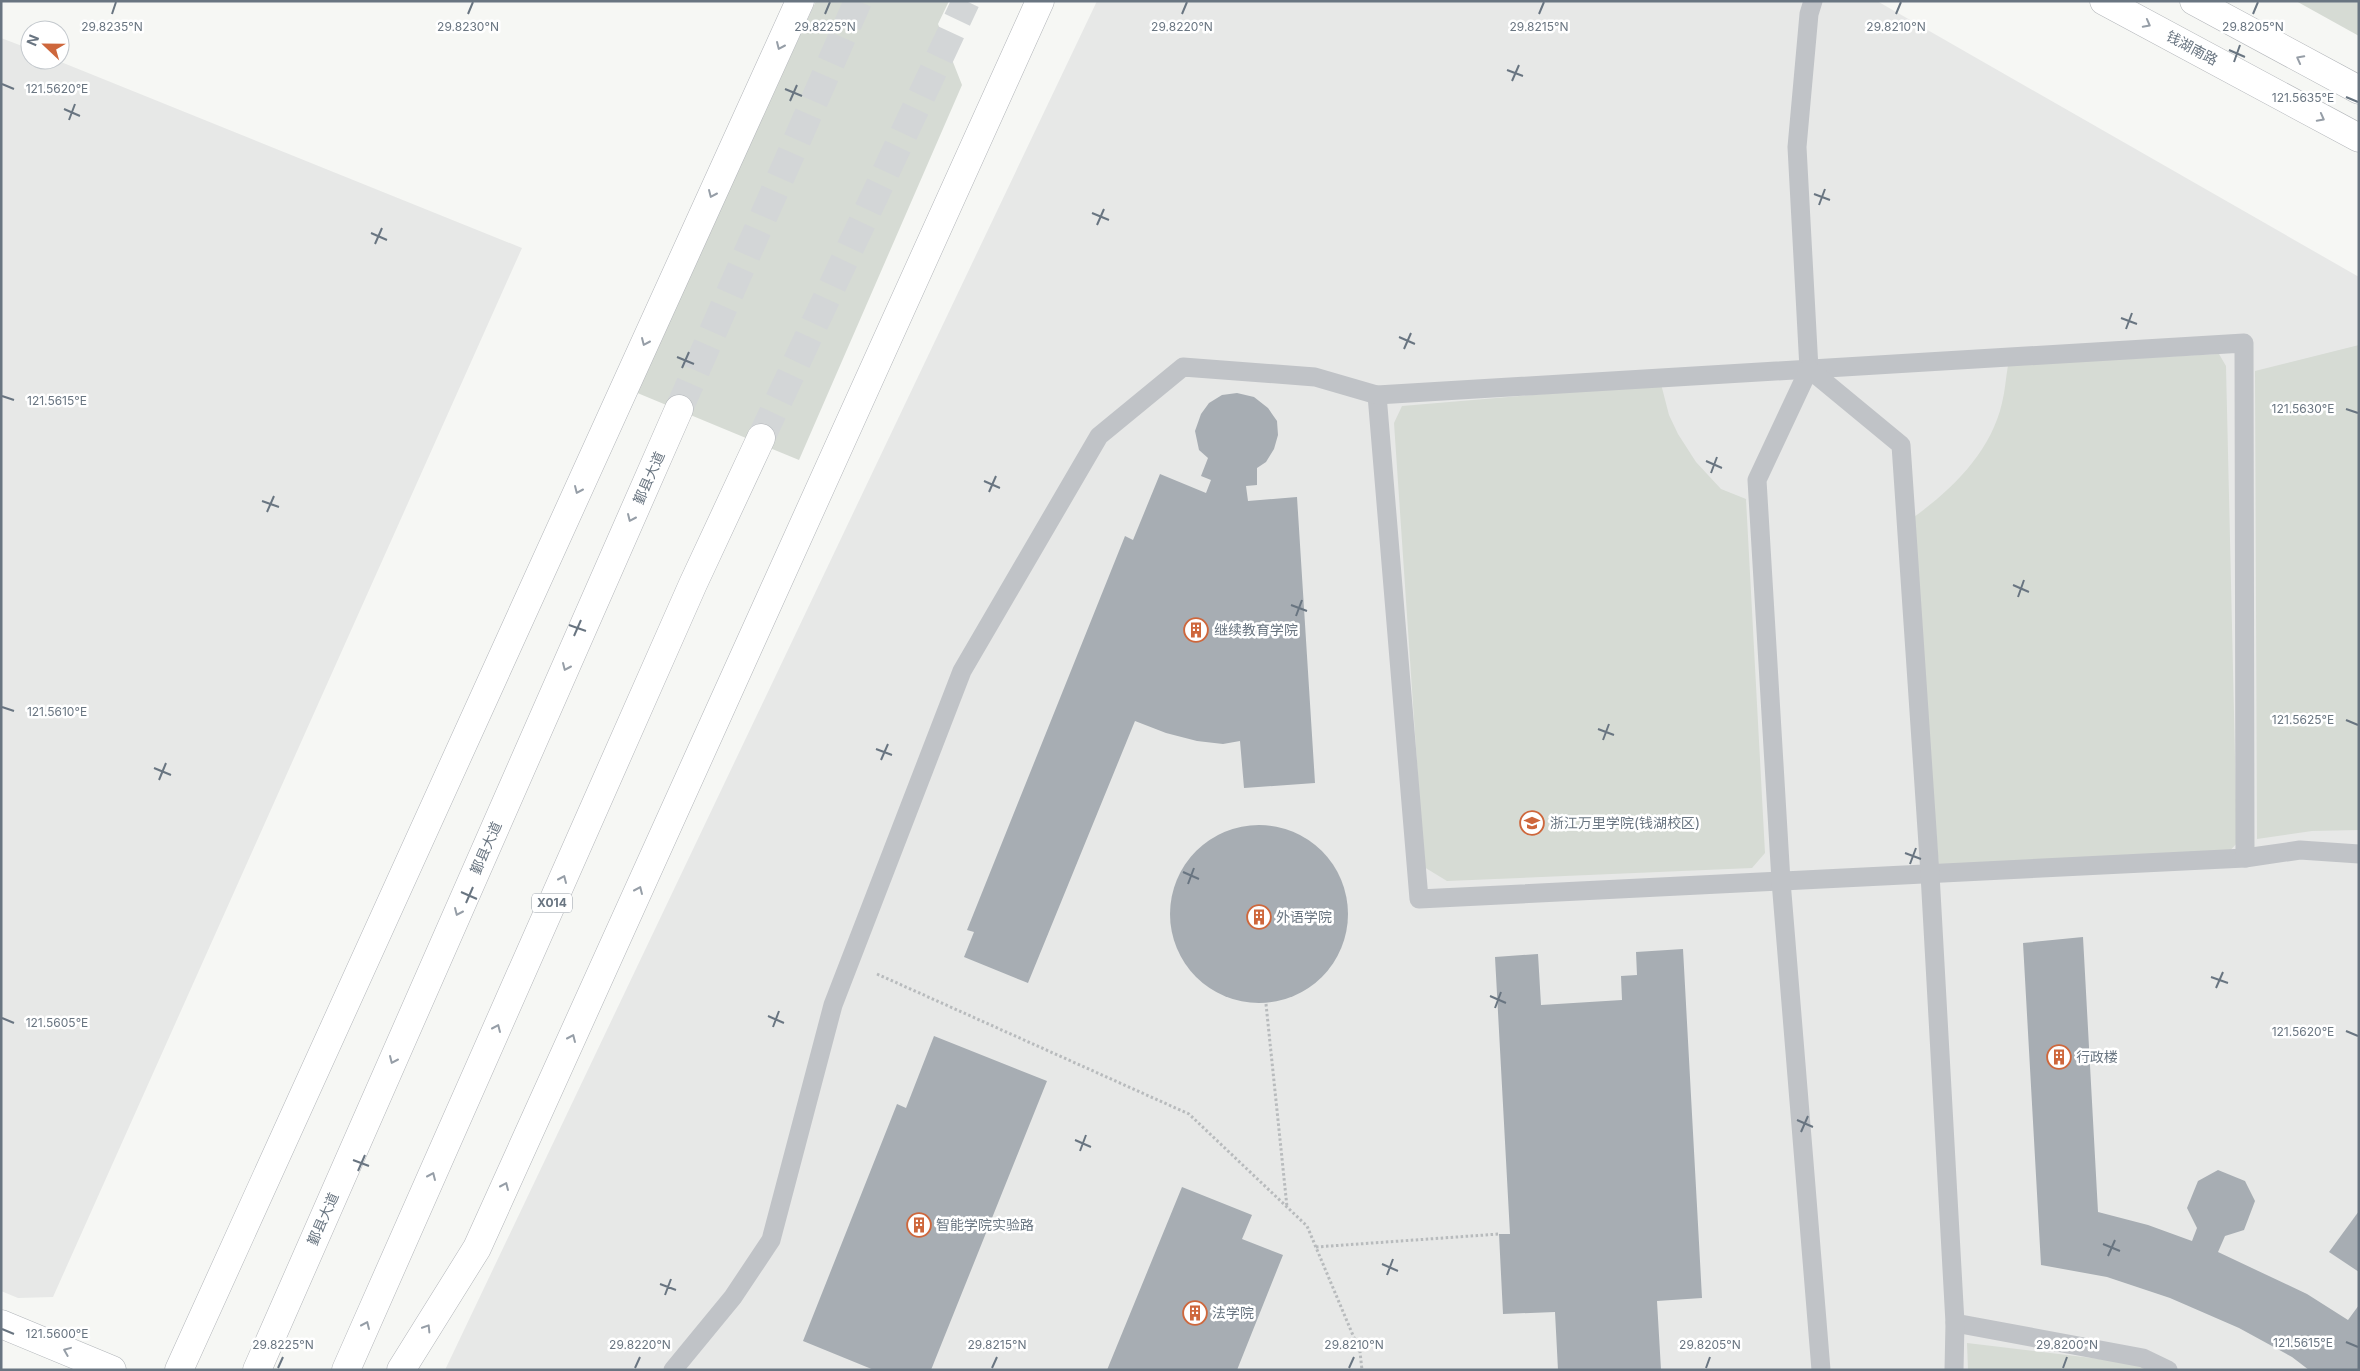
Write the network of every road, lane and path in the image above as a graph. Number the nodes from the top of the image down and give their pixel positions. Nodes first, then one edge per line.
1 (800, 1) edge
2 (1040, 1) edge
3 (1813, 1) edge
4 (2104, 1) edge
5 (2194, 1) edge
6 (2359, 90) edge
7 (2359, 138) edge
8 (1809, 369) junction
9 (1377, 395) junction
10 (679, 409) tunnel mouth
11 (761, 438) tunnel mouth
12 (2359, 854) edge
13 (2245, 858) junction
14 (1930, 874) junction
15 (1781, 881) junction
16 (849, 962) junction
17 (1266, 1004) dead end
18 (1288, 1208) junction
19 (1499, 1234) dead end
20 (1316, 1247) junction
21 (1955, 1323) junction
22 (1, 1324) edge
23 (112, 1370) edge
24 (179, 1370) edge
25 (257, 1370) edge
26 (346, 1370) edge
27 (401, 1370) edge
28 (672, 1370) edge
29 (1362, 1370) edge
30 (1821, 1370) edge
31 (1954, 1370) edge
32 (2168, 1370) edge

1 -> 24 main road
27 -> 2 main road
3 - 8 lane
4 -> 7 main road, 钱湖南路
6 -> 5 main road
8 - 9 lane
8 - 13 lane
8 - 14 lane
8 - 15 lane
9 - 15 lane
9 - 16 lane
10 -> 25 main road, 鄞县大道
26 -> 11 main road, X014
12 - 13 lane
13 - 14 lane
14 - 15 lane
14 - 21 lane
15 - 30 lane
16 - 18 path
16 - 28 lane
17 - 18 path
18 - 20 path
19 - 20 path
20 - 29 path
21 - 31 lane
21 - 32 lane
23 -> 22 main road

